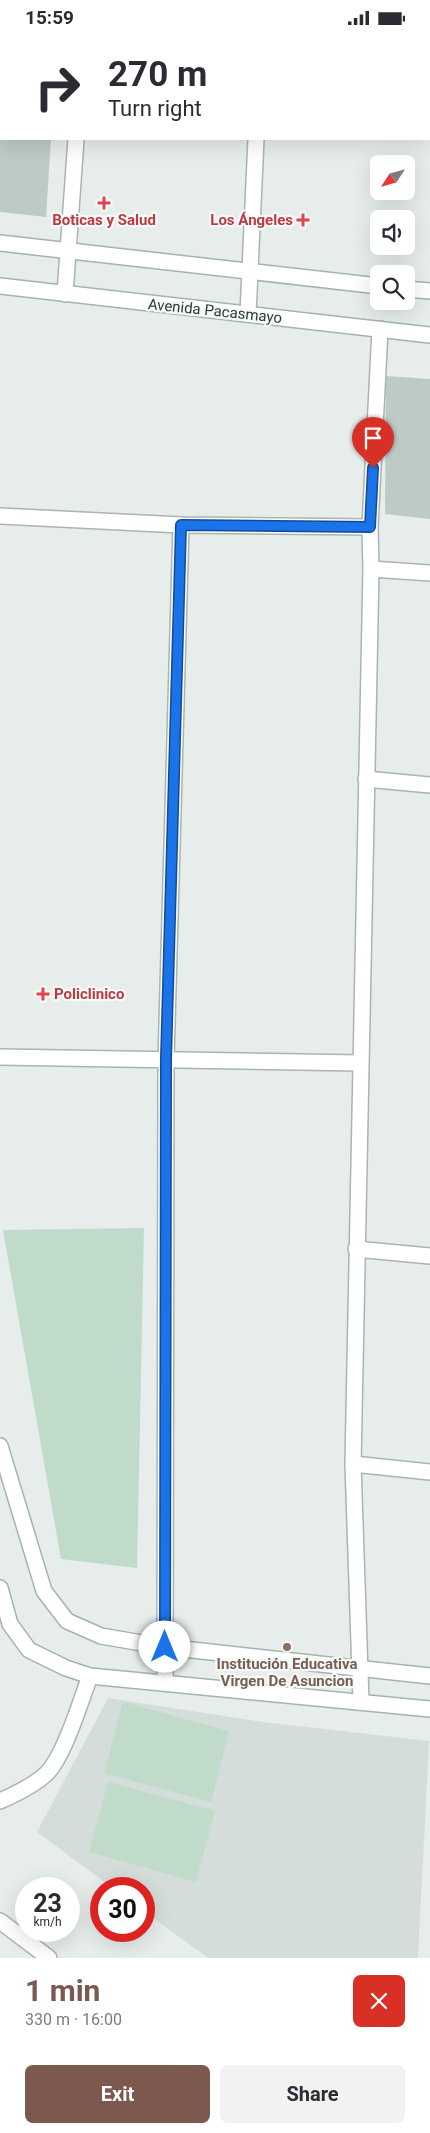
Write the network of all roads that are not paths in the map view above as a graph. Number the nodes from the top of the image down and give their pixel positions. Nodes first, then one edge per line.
1 (76, 140) edge
2 (256, 140) edge
3 (0, 243) edge
4 (68, 251) junction
5 (250, 271) junction
6 (370, 284) edge
7 (0, 287) edge
8 (415, 290) edge
9 (430, 291) edge
10 (65, 294) junction
11 (248, 314) junction
12 (380, 329) junction
13 (430, 335) edge
14 (0, 516) edge
15 (181, 525) junction
16 (370, 527) junction
17 (371, 569) junction
18 (430, 573) edge
19 (366, 779) junction
20 (430, 785) edge
21 (0, 1057) edge
22 (166, 1059) junction
23 (360, 1063) junction
24 (356, 1249) junction
25 (430, 1256) edge
26 (0, 1446) edge
27 (352, 1465) junction
28 (430, 1471) edge
29 (0, 1588) edge
30 (165, 1647) junction
31 (360, 1669) junction
32 (90, 1676) junction
33 (430, 1676) edge
34 (165, 1683) junction
35 (361, 1702) junction
36 (430, 1709) edge
37 (0, 1789) edge
38 (19, 1793) junction
39 (0, 1801) edge
40 (0, 1921) edge
41 (49, 1958) edge

1 - 4 street
2 - 5 street
3 - 4 street
4 - 5 street
4 - 10 street
5 - 6 street
5 - 11 street
7 - 10 street, Avenida Pacasmayo
8 - 9 street
10 - 11 street, Avenida Pacasmayo
11 - 12 street, Avenida Pacasmayo
12 - 13 street, Avenida Pacasmayo
12 - 16 street
14 - 15 street
15 - 16 street
15 - 22 street
16 - 17 street
17 - 18 street
17 - 19 street
19 - 20 street
19 - 23 street
21 - 22 street
22 - 23 street
22 - 30 street
23 - 24 street
24 - 25 street
24 - 27 street
26 - 30 street
27 - 28 street
27 - 31 street
29 - 32 street
30 - 31 street
30 - 34 street
31 - 33 street
31 - 35 street
32 - 34 street
32 - 38 street
34 - 35 street
35 - 36 street
37 - 38 street
38 - 39 street
40 - 41 street

